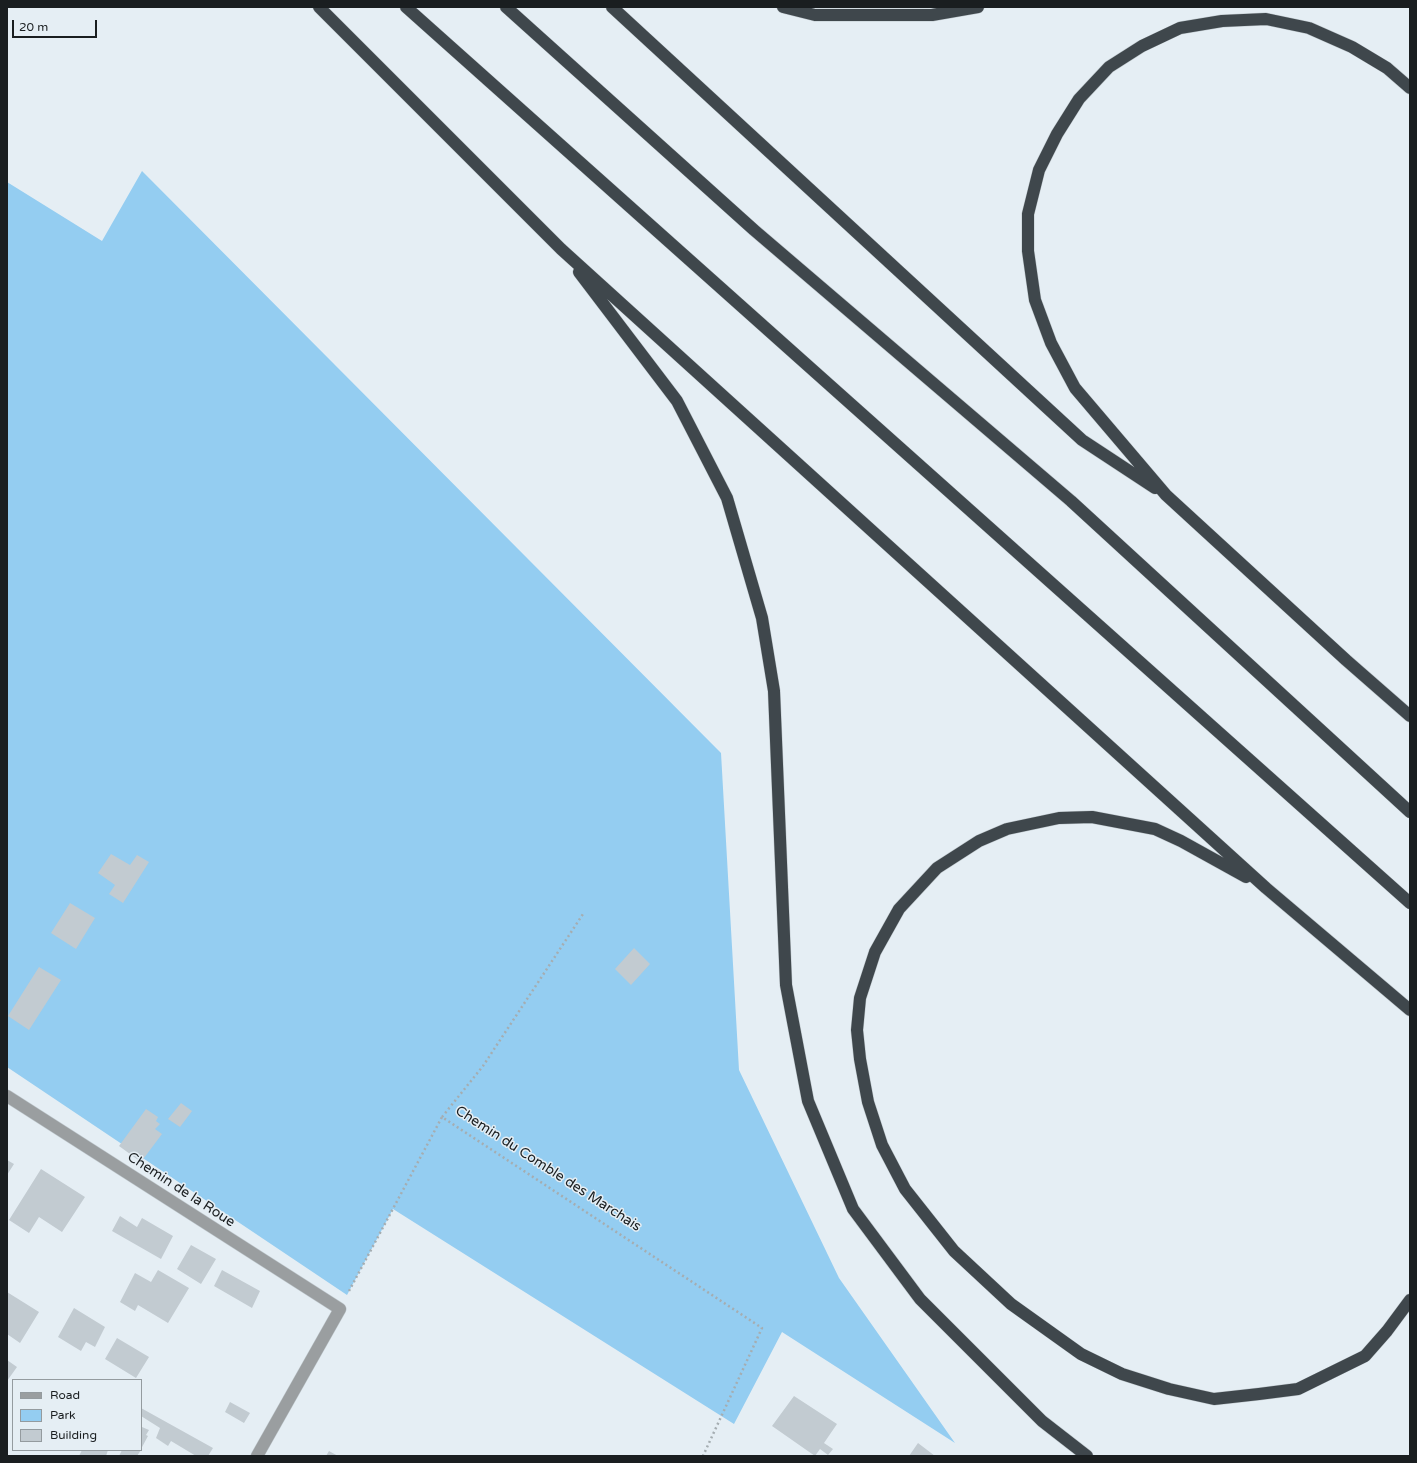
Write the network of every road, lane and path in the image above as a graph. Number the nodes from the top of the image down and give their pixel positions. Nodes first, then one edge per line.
1 (319, 7) edge
2 (406, 7) edge
3 (506, 7) edge
4 (612, 7) edge
5 (782, 7) edge
6 (978, 7) edge
7 (1410, 88) edge
8 (561, 249) junction
9 (1166, 495) junction
10 (1410, 716) edge
11 (1410, 812) edge
12 (1266, 888) junction
13 (1410, 903) edge
14 (583, 914) dead end
15 (1410, 1010) edge
16 (7, 1096) edge
17 (442, 1118) junction
18 (1410, 1300) edge
19 (340, 1309) junction
20 (257, 1456) edge
21 (703, 1456) edge
22 (1088, 1456) edge

1 - 8 highway
2 - 13 highway
3 - 11 highway
4 - 9 highway
5 - 6 highway
7 - 9 highway
8 - 12 highway
8 - 22 highway
9 - 10 highway
12 - 15 highway
12 - 18 highway
14 - 17 path
16 - 19 street, Chemin de la Roue
17 - 19 path, Chemin du Comble des Marchais
17 - 21 path, Chemin du Comble des Marchais
19 - 20 street

